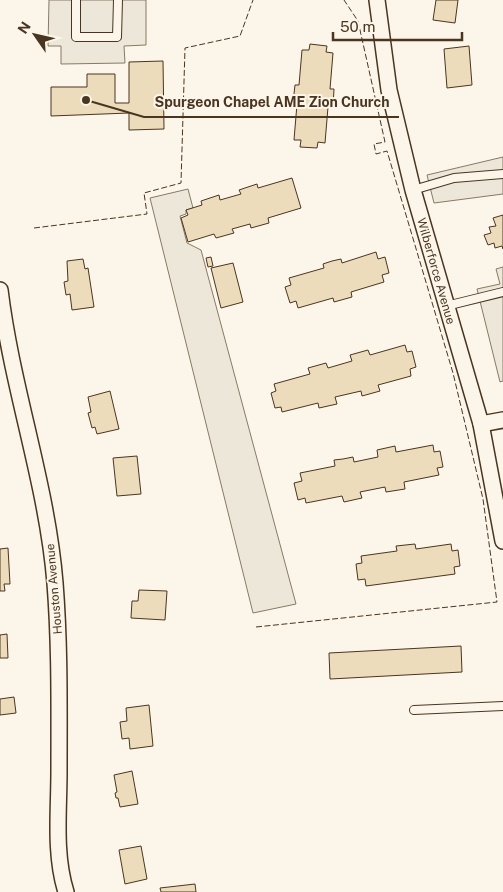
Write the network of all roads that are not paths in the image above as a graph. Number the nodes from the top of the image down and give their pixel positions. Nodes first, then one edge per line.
1 (76, 0) edge
2 (118, 0) edge
3 (377, 0) edge
4 (503, 174) edge
5 (413, 190) junction
6 (0, 290) edge
7 (503, 292) edge
8 (446, 306) junction
9 (503, 420) edge
10 (481, 424) junction
11 (503, 541) edge
12 (503, 706) edge
13 (414, 710) dead end
14 (66, 892) edge

1 - 2 lane
3 - 5 street, Wilberforce Avenue
4 - 5 lane
5 - 8 street, Wilberforce Avenue
6 - 14 street, Houston Avenue
7 - 8 lane
8 - 10 street, Wilberforce Avenue
9 - 10 street
10 - 11 street, Wilberforce Avenue
12 - 13 lane

